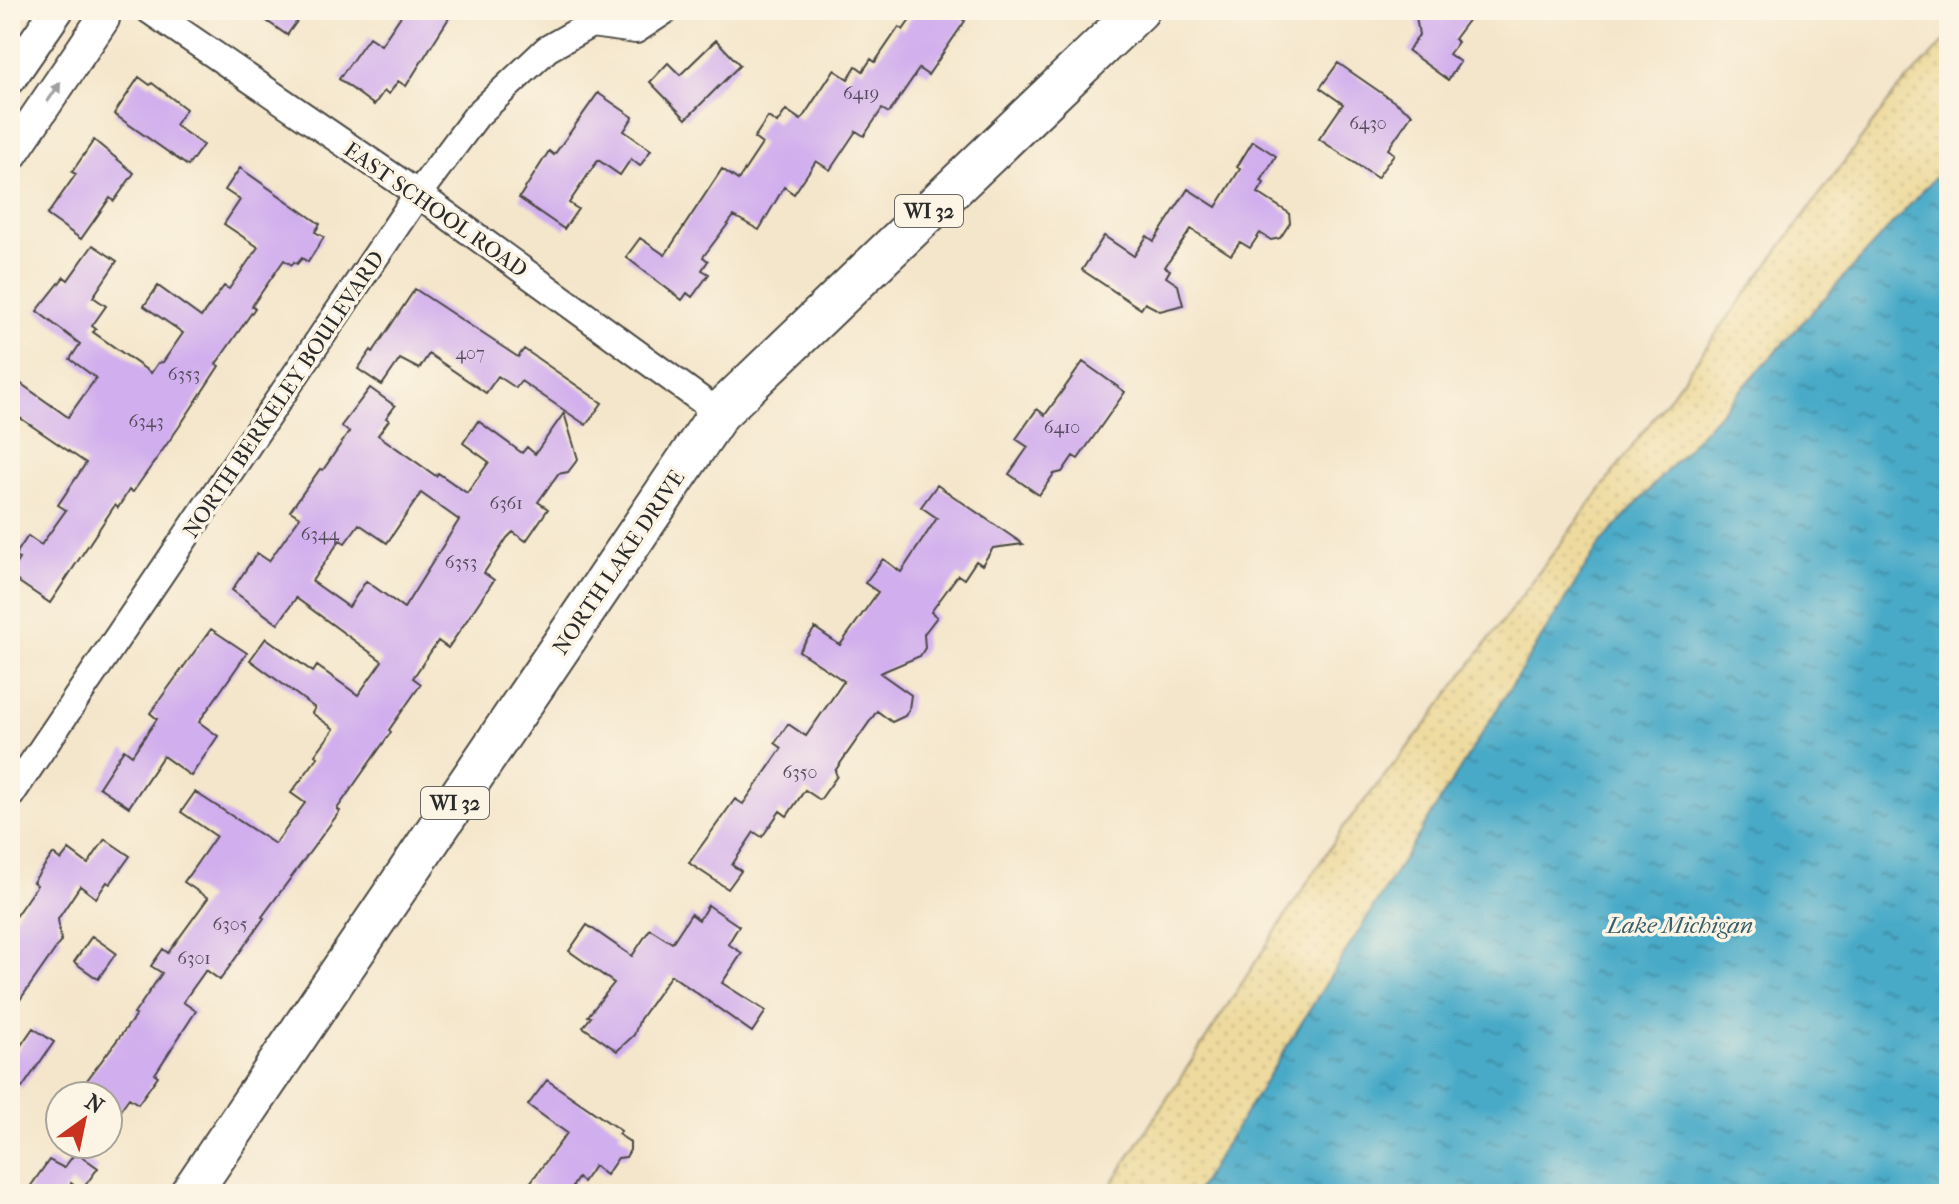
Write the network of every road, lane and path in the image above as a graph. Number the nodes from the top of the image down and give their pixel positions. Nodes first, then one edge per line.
1 (57, 10) edge
2 (104, 10) edge
3 (149, 10) edge
4 (666, 10) edge
5 (1139, 10) edge
6 (594, 17) edge
7 (10, 78) edge
8 (10, 156) edge
9 (418, 194) junction
10 (719, 413) junction
11 (10, 796) edge
12 (190, 1194) edge

1 - 7 street
8 -> 2 street
3 - 9 street, EAST SCHOOL ROAD
4 - 6 street, NORTH BERKELEY BOULEVARD
5 - 10 main road, NORTH LAKE DRIVE / WI 32
6 - 9 street, NORTH BERKELEY BOULEVARD
9 - 10 street, EAST SCHOOL ROAD
9 - 11 street, NORTH BERKELEY BOULEVARD
10 - 12 main road, NORTH LAKE DRIVE / WI 32

